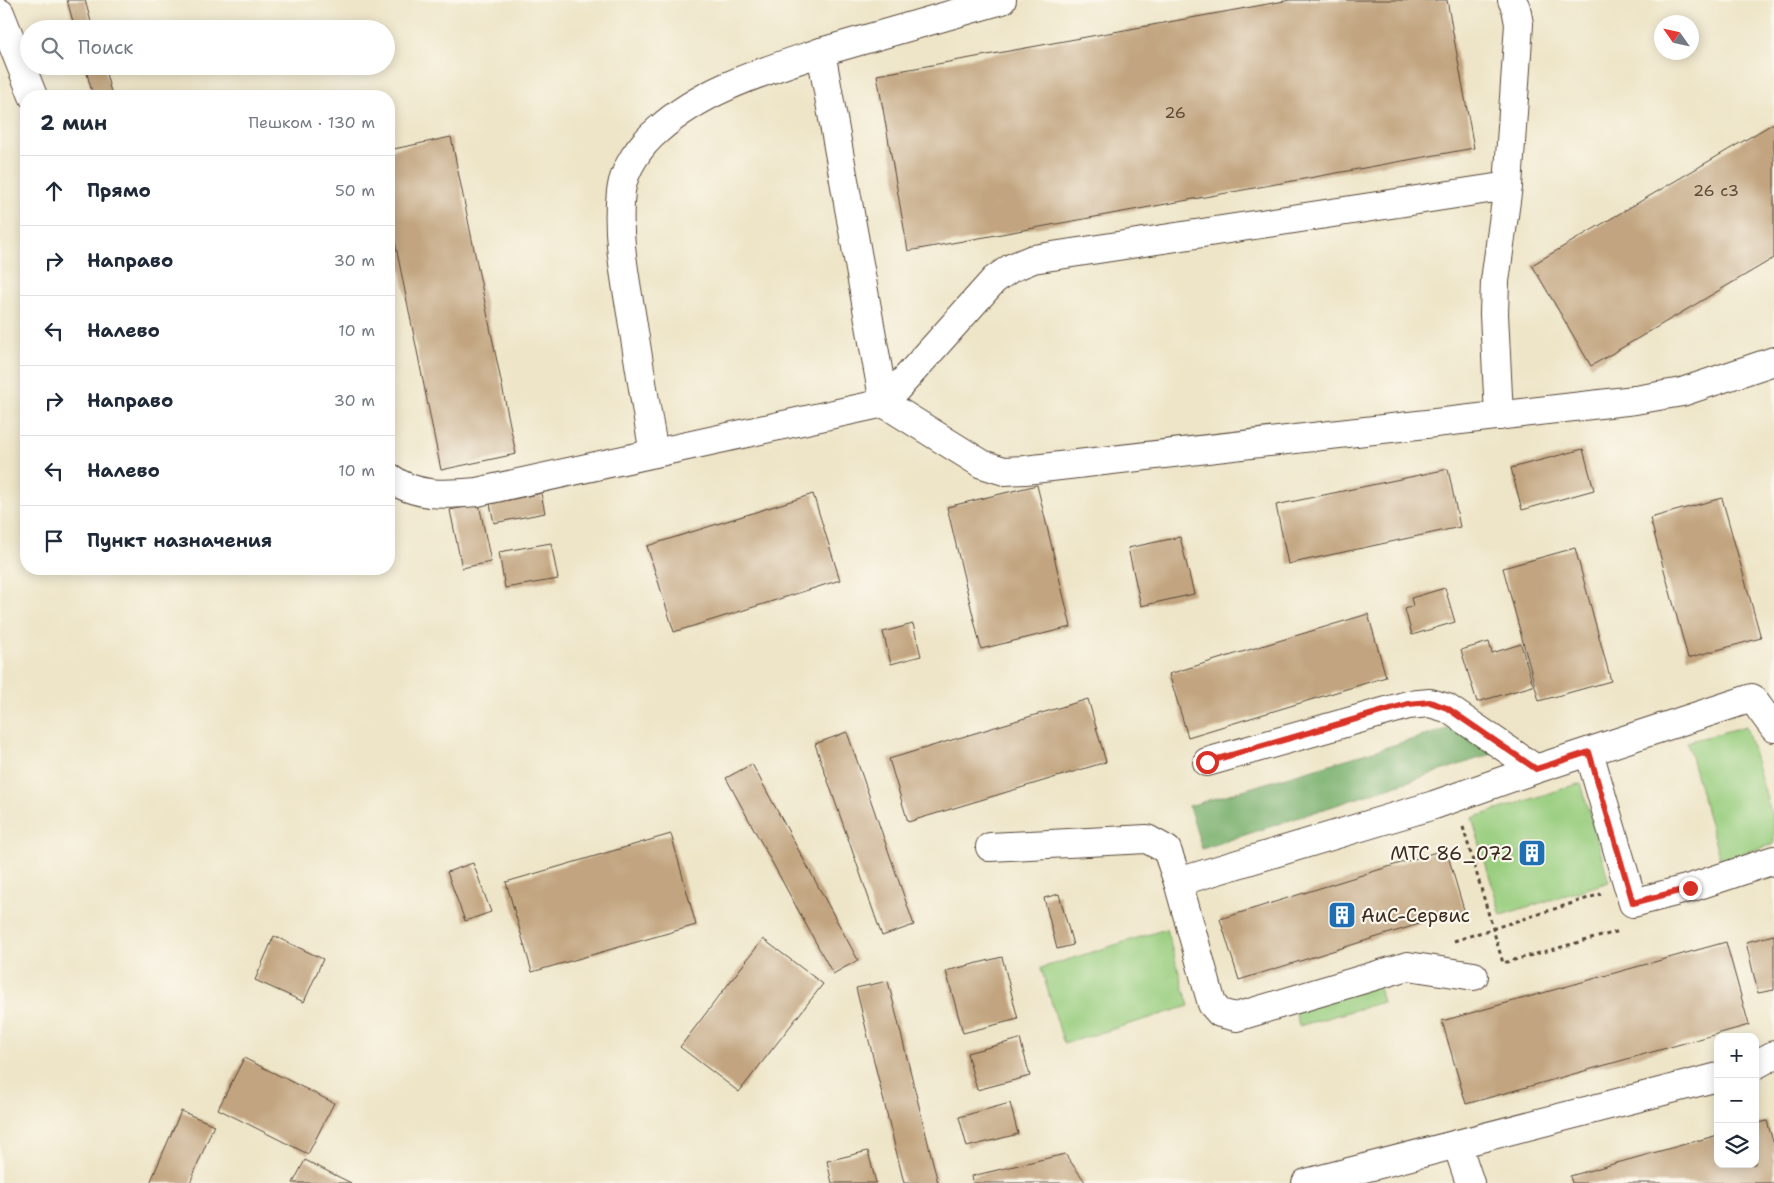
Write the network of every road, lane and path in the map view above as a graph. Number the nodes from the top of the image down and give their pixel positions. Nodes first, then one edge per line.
1 (1002, 0) edge
2 (1512, 0) edge
3 (0, 14) edge
4 (821, 52) junction
5 (20, 64) edge
6 (25, 75) edge
7 (31, 90) edge
8 (1508, 186) junction
9 (1774, 361) edge
10 (884, 403) junction
11 (1499, 416) junction
12 (654, 454) junction
13 (395, 481) edge
14 (1774, 728) edge
15 (1589, 752) junction
16 (1207, 762) dead end
17 (1536, 769) junction
18 (1455, 798) junction
19 (990, 847) dead end
20 (1774, 860) edge
21 (1178, 882) junction
22 (1630, 894) junction
23 (1494, 928) junction
24 (1450, 942) dead end
25 (1474, 976) dead end
26 (1774, 1055) edge
27 (1759, 1063) edge
28 (1714, 1078) edge
29 (1458, 1144) junction
30 (1306, 1183) edge
31 (1470, 1183) edge

1 - 4 lane
2 - 8 lane
3 - 5 lane
4 - 10 lane
4 - 12 lane
6 - 7 lane
8 - 10 lane
8 - 11 lane
9 - 11 lane
10 - 11 lane
10 - 12 lane
12 - 13 lane
14 - 15 lane
15 - 17 lane
15 - 22 lane
16 - 17 lane
17 - 18 lane
18 - 21 lane
18 - 23 path
19 - 21 lane
20 - 22 lane
21 - 25 lane
22 - 23 path
22 - 23 path
23 - 24 path
26 - 27 lane
28 - 29 lane
29 - 30 lane
29 - 31 lane

